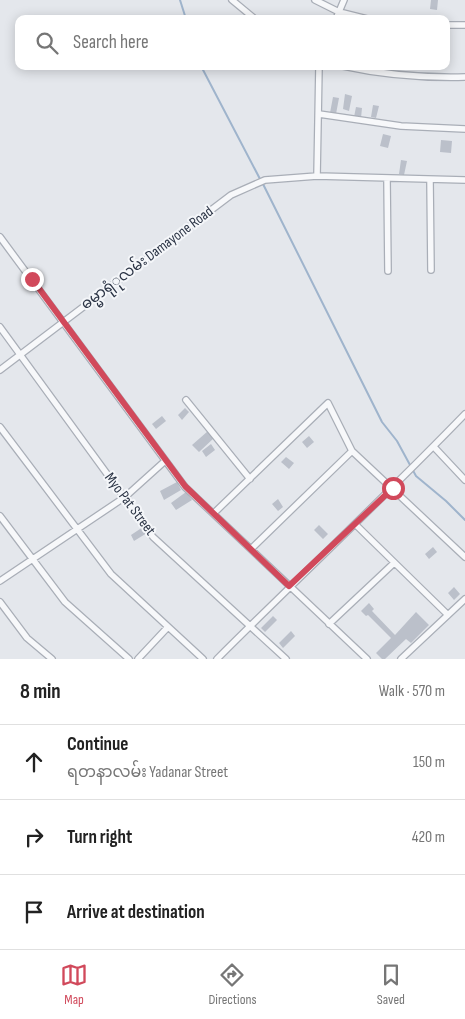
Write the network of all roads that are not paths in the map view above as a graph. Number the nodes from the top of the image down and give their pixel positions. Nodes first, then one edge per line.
1 (232, 0) edge
2 (315, 0) edge
3 (344, 0) edge
4 (339, 12) junction
5 (250, 15) edge
6 (338, 15) edge
7 (351, 15) edge
8 (450, 24) edge
9 (465, 25) edge
10 (319, 70) edge
11 (360, 70) edge
12 (465, 77) edge
13 (319, 114) junction
14 (465, 129) edge
15 (316, 176) junction
16 (387, 179) junction
17 (430, 180) junction
18 (465, 180) edge
19 (0, 237) edge
20 (430, 270) dead end
21 (388, 271) dead end
22 (64, 321) junction
23 (0, 327) edge
24 (21, 355) junction
25 (0, 370) edge
26 (186, 400) dead end
27 (465, 414) edge
28 (1, 431) edge
29 (434, 447) junction
30 (352, 450) junction
31 (165, 461) junction
32 (250, 479) junction
33 (465, 480) edge
34 (393, 488) junction
35 (125, 497) junction
36 (214, 513) junction
37 (0, 516) edge
38 (355, 524) junction
39 (76, 530) junction
40 (251, 549) junction
41 (465, 557) edge
42 (32, 560) junction
43 (394, 563) junction
44 (0, 582) edge
45 (289, 586) junction
46 (465, 599) edge
47 (0, 602) edge
48 (448, 615) junction
49 (329, 624) junction
50 (251, 625) junction
51 (167, 628) junction
52 (52, 659) edge
53 (129, 659) edge
54 (138, 659) edge
55 (203, 659) edge
56 (217, 659) edge
57 (286, 659) edge
58 (367, 659) edge
59 (401, 659) edge

1 - 5 street
2 - 4 street
3 - 4 street
4 - 6 street
4 - 7 street
8 - 9 street
10 - 13 street
11 - 12 street
13 - 14 street
13 - 15 street
15 - 16 street, ဓမ္မာရုံုလမ်း Damayone Road
15 - 22 street, ဓမ္မာရုံုလမ်း Damayone Road
16 - 17 street, ဓမ္မာရုံုလမ်း Damayone Road
16 - 21 street
17 - 18 street, ဓမ္မာရုံုလမ်း Damayone Road
17 - 20 street
19 - 22 street
22 - 24 street, ဓမ္မာရုံုလမ်း Damayone Road
22 - 31 street
23 - 24 street, Myo Pat Street
24 - 25 street, ဓမ္မာရုံုလမ်း Damayone Road
24 - 35 street, Myo Pat Street
26 - 32 street
27 - 29 street
28 - 39 street
29 - 33 street
29 - 34 street
30 - 32 street
30 - 34 street
30 - 40 street
31 - 35 street
31 - 36 street
32 - 36 street
34 - 38 street
34 - 41 street
35 - 39 street
35 - 50 street, Myo Pat Street
36 - 40 street
37 - 42 street
38 - 43 street
38 - 45 street
39 - 42 street
39 - 51 street
40 - 45 street
42 - 44 street
42 - 53 street
43 - 48 street
43 - 49 street
45 - 49 street
45 - 50 street
46 - 48 street
47 - 52 street
48 - 59 street
49 - 58 street
50 - 56 street
50 - 57 street, Myo Pat Street
51 - 54 street
51 - 55 street

